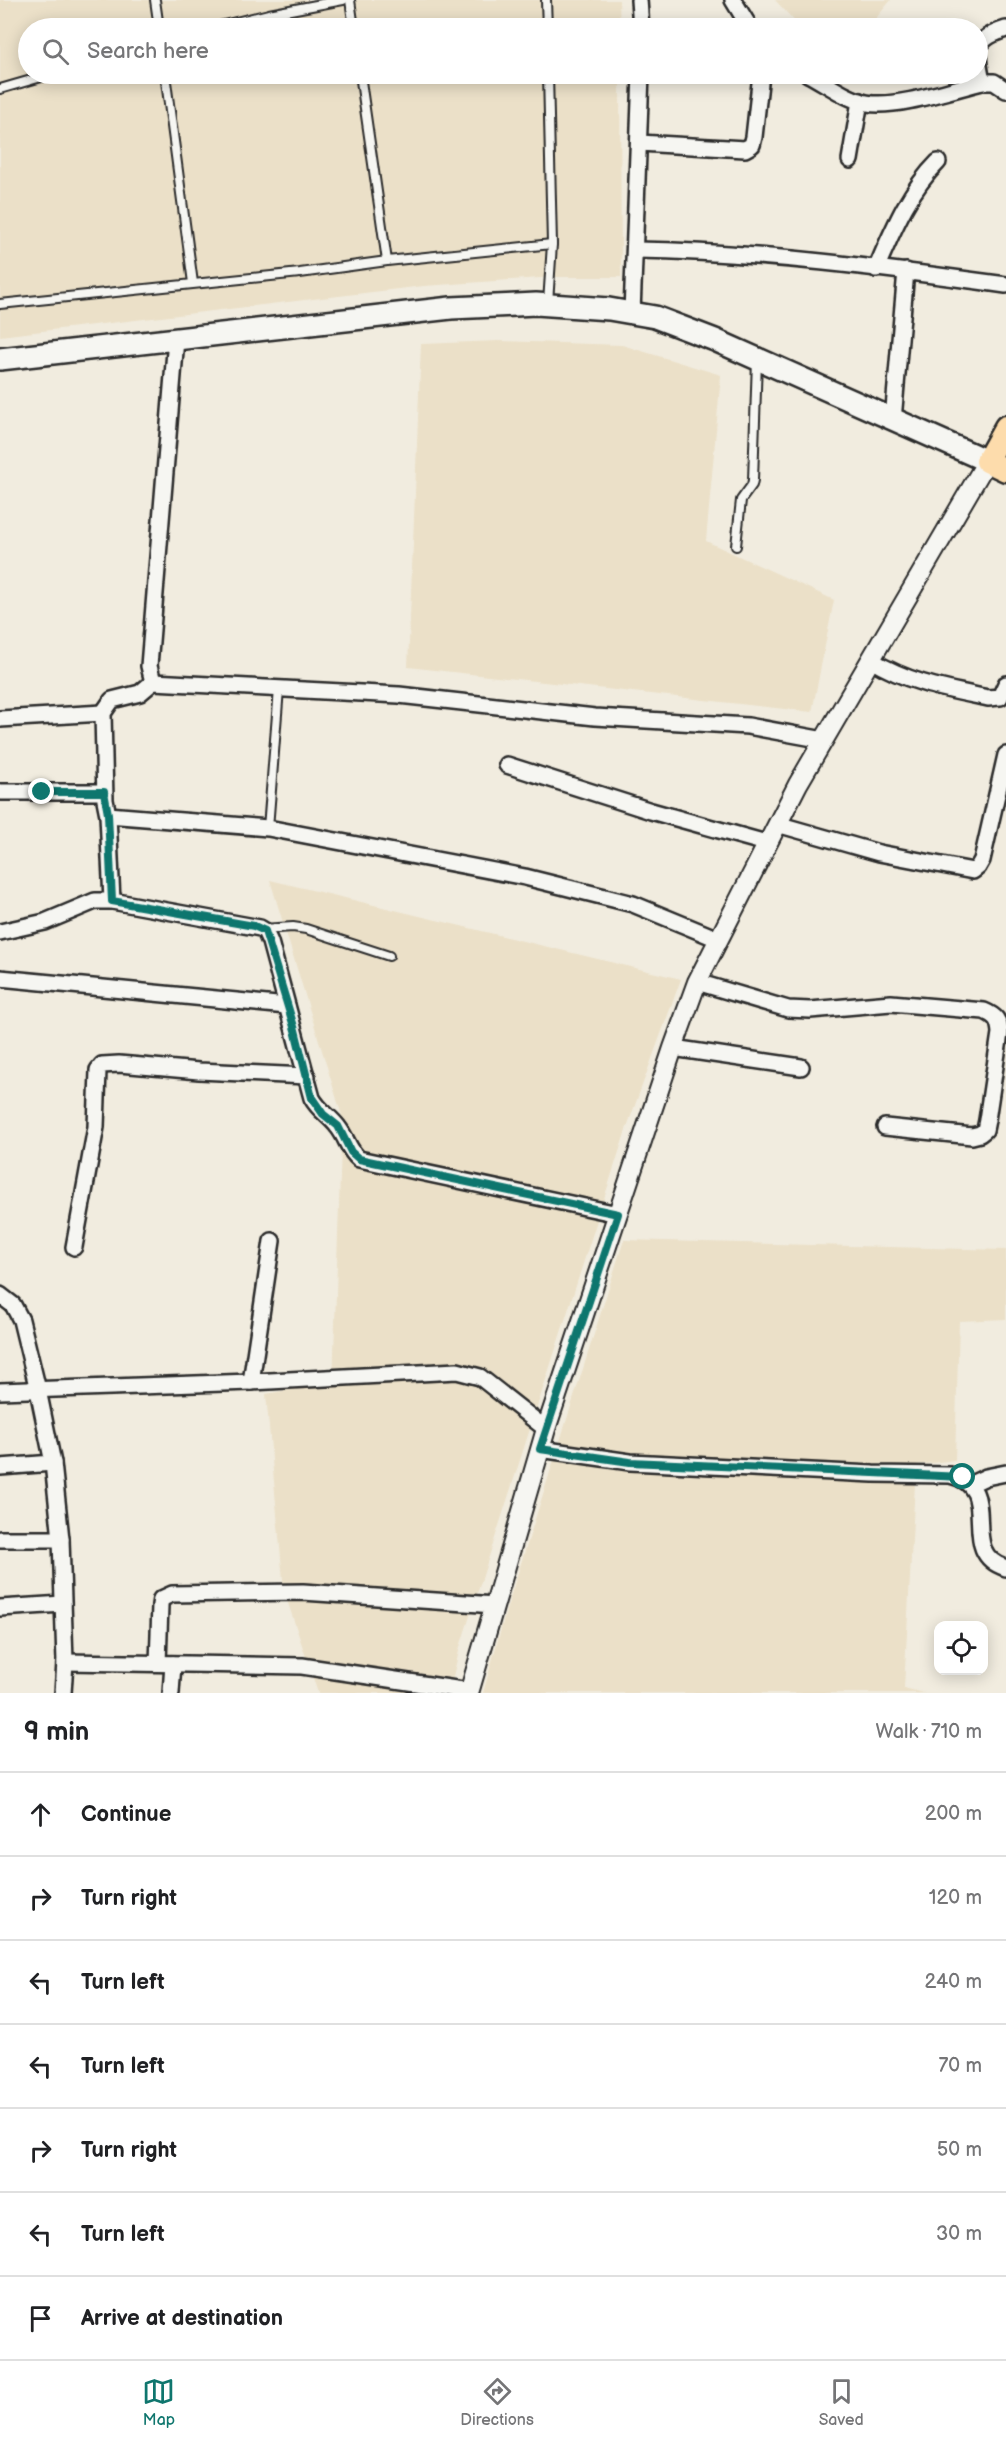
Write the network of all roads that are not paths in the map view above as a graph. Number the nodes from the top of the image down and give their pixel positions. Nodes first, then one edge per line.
1 (155, 0) edge
2 (343, 0) edge
3 (351, 0) edge
4 (546, 0) edge
5 (639, 0) edge
6 (733, 0) edge
7 (158, 18) edge
8 (252, 18) edge
9 (353, 18) edge
10 (547, 18) edge
11 (640, 18) edge
12 (744, 18) edge
13 (1006, 29) edge
14 (988, 37) edge
15 (988, 82) edge
16 (18, 84) edge
17 (166, 84) edge
18 (361, 84) edge
19 (548, 84) edge
20 (641, 84) edge
21 (760, 84) edge
22 (827, 84) edge
23 (974, 84) edge
24 (0, 89) edge
25 (1006, 90) edge
26 (860, 101) junction
27 (639, 143) junction
28 (850, 160) dead end
29 (938, 162) dead end
30 (552, 244) junction
31 (636, 250) junction
32 (387, 261) junction
33 (876, 268) junction
34 (906, 271) junction
35 (193, 283) junction
36 (1006, 285) edge
37 (0, 304) edge
38 (548, 305) junction
39 (632, 313) junction
40 (176, 339) junction
41 (0, 359) edge
42 (757, 359) junction
43 (893, 420) junction
44 (1006, 427) edge
45 (1001, 467) edge
46 (736, 546) dead end
47 (871, 660) junction
48 (153, 682) junction
49 (279, 689) junction
50 (1004, 693) edge
51 (103, 713) junction
52 (0, 719) edge
53 (824, 740) junction
54 (1006, 755) edge
55 (507, 765) dead end
56 (0, 792) edge
57 (104, 792) junction
58 (108, 814) junction
59 (777, 824) junction
60 (268, 828) junction
61 (766, 843) junction
62 (112, 901) junction
63 (262, 929) junction
64 (0, 932) edge
65 (718, 939) junction
66 (389, 956) dead end
67 (0, 978) edge
68 (697, 982) junction
69 (287, 1006) junction
70 (673, 1048) junction
71 (801, 1067) dead end
72 (307, 1076) junction
73 (885, 1127) dead end
74 (618, 1214) junction
75 (272, 1241) dead end
76 (74, 1246) dead end
77 (1, 1297) edge
78 (251, 1383) junction
79 (38, 1389) junction
80 (0, 1391) edge
81 (546, 1429) junction
82 (540, 1449) junction
83 (53, 1463) junction
84 (0, 1467) edge
85 (1006, 1473) edge
86 (973, 1483) junction
87 (0, 1539) edge
88 (61, 1539) junction
89 (1006, 1568) edge
90 (63, 1604) junction
91 (495, 1605) junction
92 (0, 1608) edge
93 (65, 1662) junction
94 (166, 1663) junction
95 (469, 1692) edge
96 (63, 1693) edge
97 (171, 1693) edge

1 - 7 lane
2 - 8 lane
3 - 9 lane
4 - 10 lane
5 - 11 street
6 - 12 street
13 - 14 street
15 - 25 street
16 - 24 lane
17 - 35 lane
18 - 32 lane
19 - 30 lane
20 - 27 street
21 - 27 street
22 - 26 street
23 - 26 street
26 - 28 street
27 - 31 street
29 - 33 street
30 - 32 lane
30 - 38 lane
31 - 33 street
31 - 39 street
32 - 35 lane
33 - 34 street
34 - 36 street
34 - 43 street
35 - 37 lane
38 - 39 main road
38 - 40 main road
39 - 42 main road
40 - 41 main road
40 - 48 street
42 - 43 main road
42 - 46 lane
43 - 45 main road
44 - 45 main road
45 - 47 street
47 - 50 street
47 - 53 street
48 - 49 street
48 - 51 street
49 - 53 street
49 - 60 lane
51 - 52 street
51 - 57 street
53 - 59 street
54 - 59 street
55 - 61 street
56 - 57 street
57 - 58 street
58 - 60 street
58 - 62 street
59 - 61 street
60 - 65 street
61 - 65 street
62 - 63 street
62 - 64 street
63 - 66 lane
63 - 69 street
65 - 68 street
67 - 69 street
68 - 70 street
68 - 73 street
69 - 72 street
70 - 71 street
70 - 74 street
72 - 74 street
72 - 76 street
74 - 81 street
75 - 78 street
77 - 79 street
78 - 79 street
78 - 81 street
79 - 80 street
79 - 83 street
81 - 82 street
82 - 86 street
82 - 91 street
83 - 84 street
83 - 88 street
85 - 86 street
86 - 89 street
87 - 88 street
88 - 90 street
90 - 92 street
90 - 93 street
91 - 94 street
91 - 95 street
93 - 94 street
93 - 96 street
94 - 95 street
94 - 97 street

